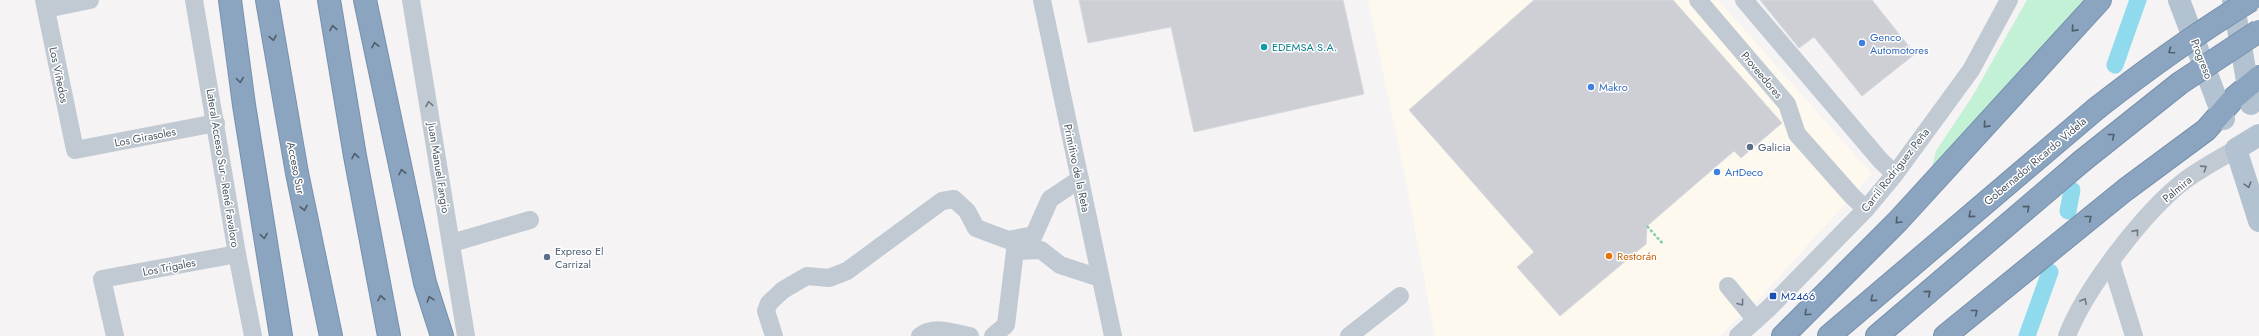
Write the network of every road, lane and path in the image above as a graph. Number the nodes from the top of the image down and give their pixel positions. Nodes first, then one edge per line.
1 (90, 0) edge
2 (194, 0) edge
3 (230, 0) edge
4 (267, 0) edge
5 (329, 0) edge
6 (365, 0) edge
7 (411, 0) edge
8 (1042, 0) edge
9 (1698, 0) edge
10 (1744, 0) edge
11 (2010, 0) edge
12 (2100, 0) edge
13 (2179, 0) edge
14 (2233, 0) edge
15 (2251, 0) edge
16 (45, 4) edge
17 (2259, 31) edge
18 (2255, 92) edge
19 (2223, 115) junction
20 (216, 123) junction
21 (2259, 135) edge
22 (2236, 149) junction
23 (75, 150) joint
24 (1895, 174) junction
25 (1080, 179) junction
26 (1866, 208) junction
27 (530, 220) dead end
28 (2259, 222) edge
29 (1647, 226) dead end
30 (452, 243) junction
31 (1663, 244) dead end
32 (237, 254) junction
33 (2111, 262) junction
34 (1100, 278) junction
35 (1728, 286) dead end
36 (1400, 296) dead end
37 (1756, 320) junction
38 (115, 336) edge
39 (253, 336) edge
40 (281, 336) edge
41 (331, 336) edge
42 (389, 336) edge
43 (442, 336) edge
44 (466, 336) edge
45 (774, 336) edge
46 (920, 336) edge
47 (970, 336) edge
48 (993, 336) edge
49 (1112, 336) edge
50 (1349, 336) edge
51 (1738, 336) edge
52 (1783, 336) edge
53 (1829, 336) edge
54 (1877, 336) edge
55 (1945, 336) edge
56 (2067, 336) edge
57 (2134, 336) edge

1 - 16 street
2 - 20 street, Lateral Acceso Sur - René Favaloro
3 -> 40 highway
4 -> 41 highway, Acceso Sur
42 -> 5 highway
43 -> 6 highway
30 -> 7 street, Juan Manuel Fangio
8 - 25 street, Primitivo de la Reta
9 - 26 street, Proveedores
10 - 24 street
11 - 24 street, Carril Rodríguez Peña
12 -> 52 highway
13 - 19 main road, Progreso
14 - 18 main road
15 -> 53 highway, Gobernador Ricardo Videla, bridge
16 - 23 street, Los Viñedos
54 -> 17 highway, bridge
18 - 19 highway
55 -> 19 highway
20 - 23 street, Los Girasoles
20 - 32 street, Lateral Acceso Sur - René Favaloro
21 - 22 main road, Palmira
22 -> 28 main road
33 -> 22 street, Palmira
24 - 26 street, Carril Rodríguez Peña
25 - 34 street, Primitivo de la Reta
25 - 45 street
26 - 37 street, Carril Rodríguez Peña
27 - 30 street
29 - 31 path
30 - 44 street, Juan Manuel Fangio
32 - 38 street, Los Trigales
32 - 39 street, Lateral Acceso Sur - René Favaloro
56 -> 33 street, Palmira
33 - 57 street
34 - 48 street
34 - 49 street, Primitivo de la Reta
35 -> 37 street
36 - 50 street
37 - 51 street, Carril Rodríguez Peña
46 - 47 street

